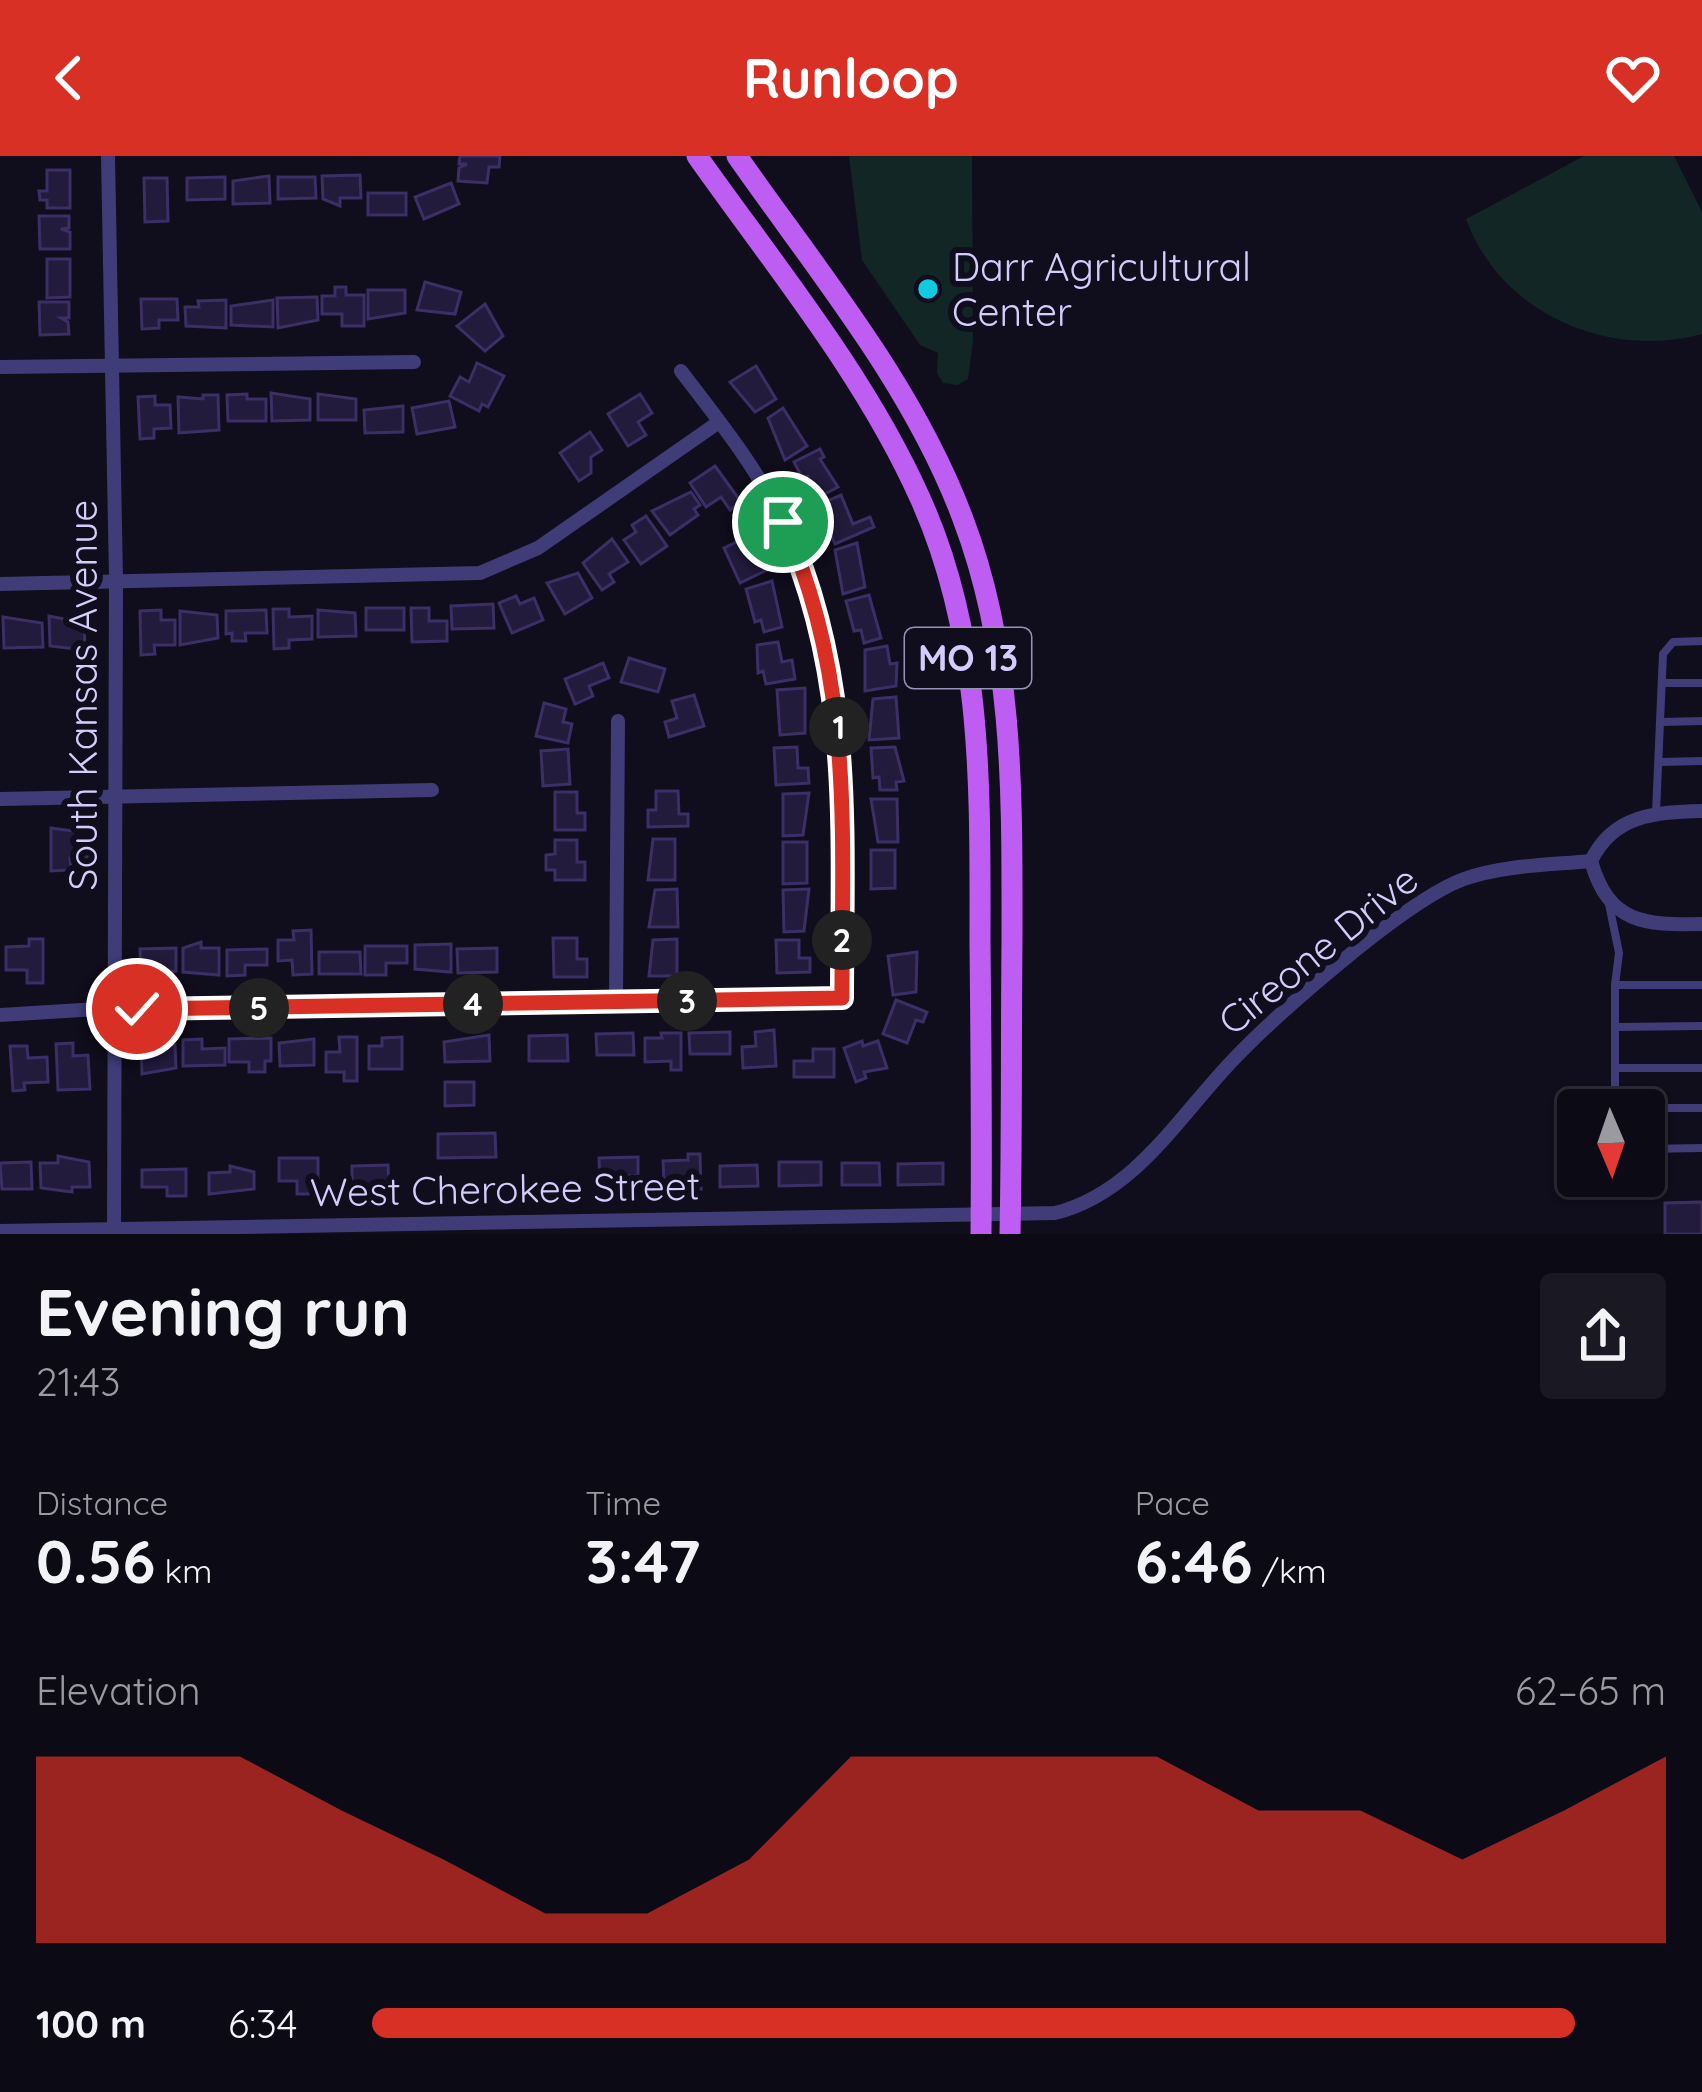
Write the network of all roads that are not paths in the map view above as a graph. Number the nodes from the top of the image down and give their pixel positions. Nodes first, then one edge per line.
1 (108, 156) edge
2 (697, 156) edge
3 (737, 156) edge
4 (413, 362) dead end
5 (112, 366) junction
6 (0, 367) edge
7 (681, 371) dead end
8 (719, 422) junction
9 (116, 579) junction
10 (0, 584) edge
11 (1702, 641) edge
12 (1663, 683) junction
13 (1702, 683) edge
14 (618, 721) dead end
15 (1662, 722) junction
16 (1702, 722) edge
17 (1702, 761) edge
18 (1660, 762) junction
19 (432, 790) dead end
20 (116, 794) junction
21 (0, 799) edge
22 (1702, 811) edge
23 (1656, 812) junction
24 (1591, 861) junction
25 (1609, 903) junction
26 (1702, 924) edge
27 (1702, 985) edge
28 (1615, 986) junction
29 (616, 1002) junction
30 (114, 1009) junction
31 (0, 1015) edge
32 (1702, 1026) edge
33 (1615, 1027) junction
34 (1615, 1068) junction
35 (1702, 1068) edge
36 (1615, 1089) edge
37 (1665, 1108) edge
38 (1702, 1108) edge
39 (1665, 1148) edge
40 (1702, 1148) edge
41 (981, 1225) edge
42 (1011, 1225) edge
43 (690, 1227) edge
44 (402, 1228) edge
45 (0, 1231) edge
46 (115, 1231) edge

1 - 5 street, South Kansas Avenue
2 - 41 main road, MO 13
3 - 42 main road, MO 13
4 - 5 street
5 - 6 street
5 - 9 street, South Kansas Avenue
7 - 8 street
8 - 9 street
8 - 29 street
9 - 10 street
9 - 20 street, South Kansas Avenue
11 - 12 lane
12 - 13 lane
12 - 15 lane
14 - 29 street
15 - 16 lane
15 - 18 lane
17 - 18 lane
18 - 23 lane
19 - 20 street
20 - 21 street
20 - 30 street, South Kansas Avenue
22 - 23 street
23 - 24 street
24 - 25 street
24 - 42 street, Cireone Drive
25 - 26 street
25 - 28 lane
27 - 28 lane
28 - 33 lane
29 - 30 street
30 - 31 street
30 - 46 street, South Kansas Avenue
32 - 33 lane
33 - 34 lane
34 - 35 lane
34 - 36 lane
37 - 38 lane
39 - 40 lane
41 - 42 street, West Cherokee Street
41 - 43 street, West Cherokee Street
43 - 44 street, West Cherokee Street
44 - 46 street, West Cherokee Street
45 - 46 street, West Cherokee Street

